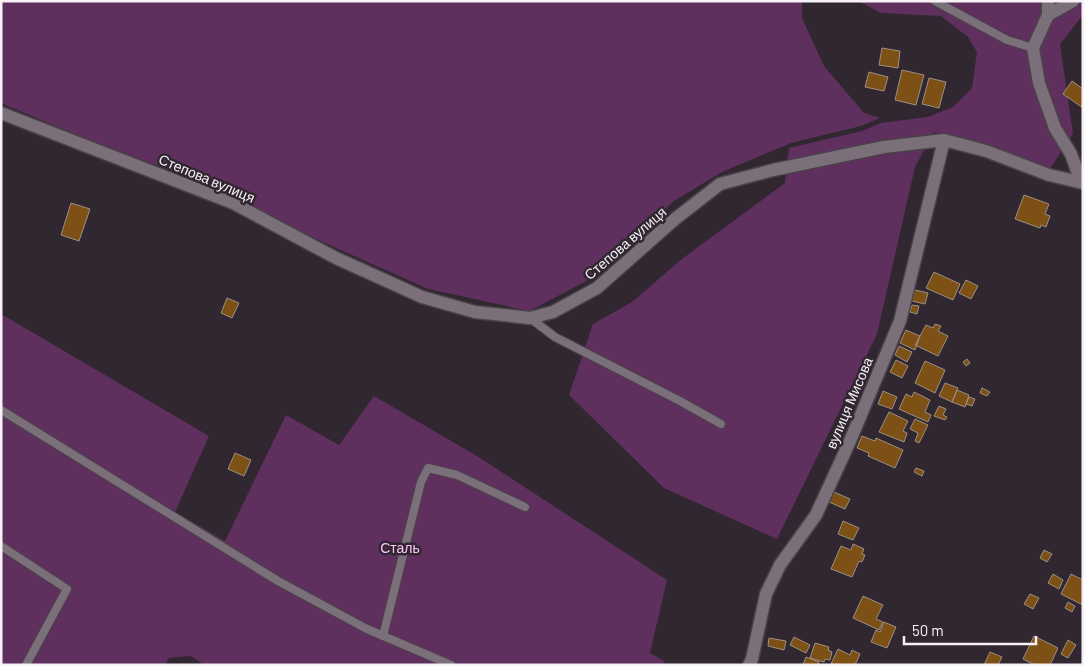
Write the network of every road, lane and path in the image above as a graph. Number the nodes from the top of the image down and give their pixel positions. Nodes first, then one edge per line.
1 (935, 1) edge
2 (1048, 1) edge
3 (1073, 1) edge
4 (1048, 15) junction
5 (1032, 48) junction
6 (1, 113) edge
7 (944, 140) junction
8 (1082, 183) edge
9 (530, 318) junction
10 (1, 410) edge
11 (721, 424) dead end
12 (525, 507) dead end
13 (1, 546) edge
14 (383, 636) junction
15 (26, 665) edge
16 (451, 665) edge
17 (749, 665) edge

1 - 5 lane
2 - 4 street
3 - 4 street
4 - 5 street
5 - 8 street
6 - 9 street, Степова вулиця
7 - 8 street, Степова вулиця
7 - 9 street, Степова вулиця
7 - 17 street, вулиця Мисова
9 - 11 lane
10 - 14 lane
12 - 14 lane
13 - 15 lane
14 - 16 lane

